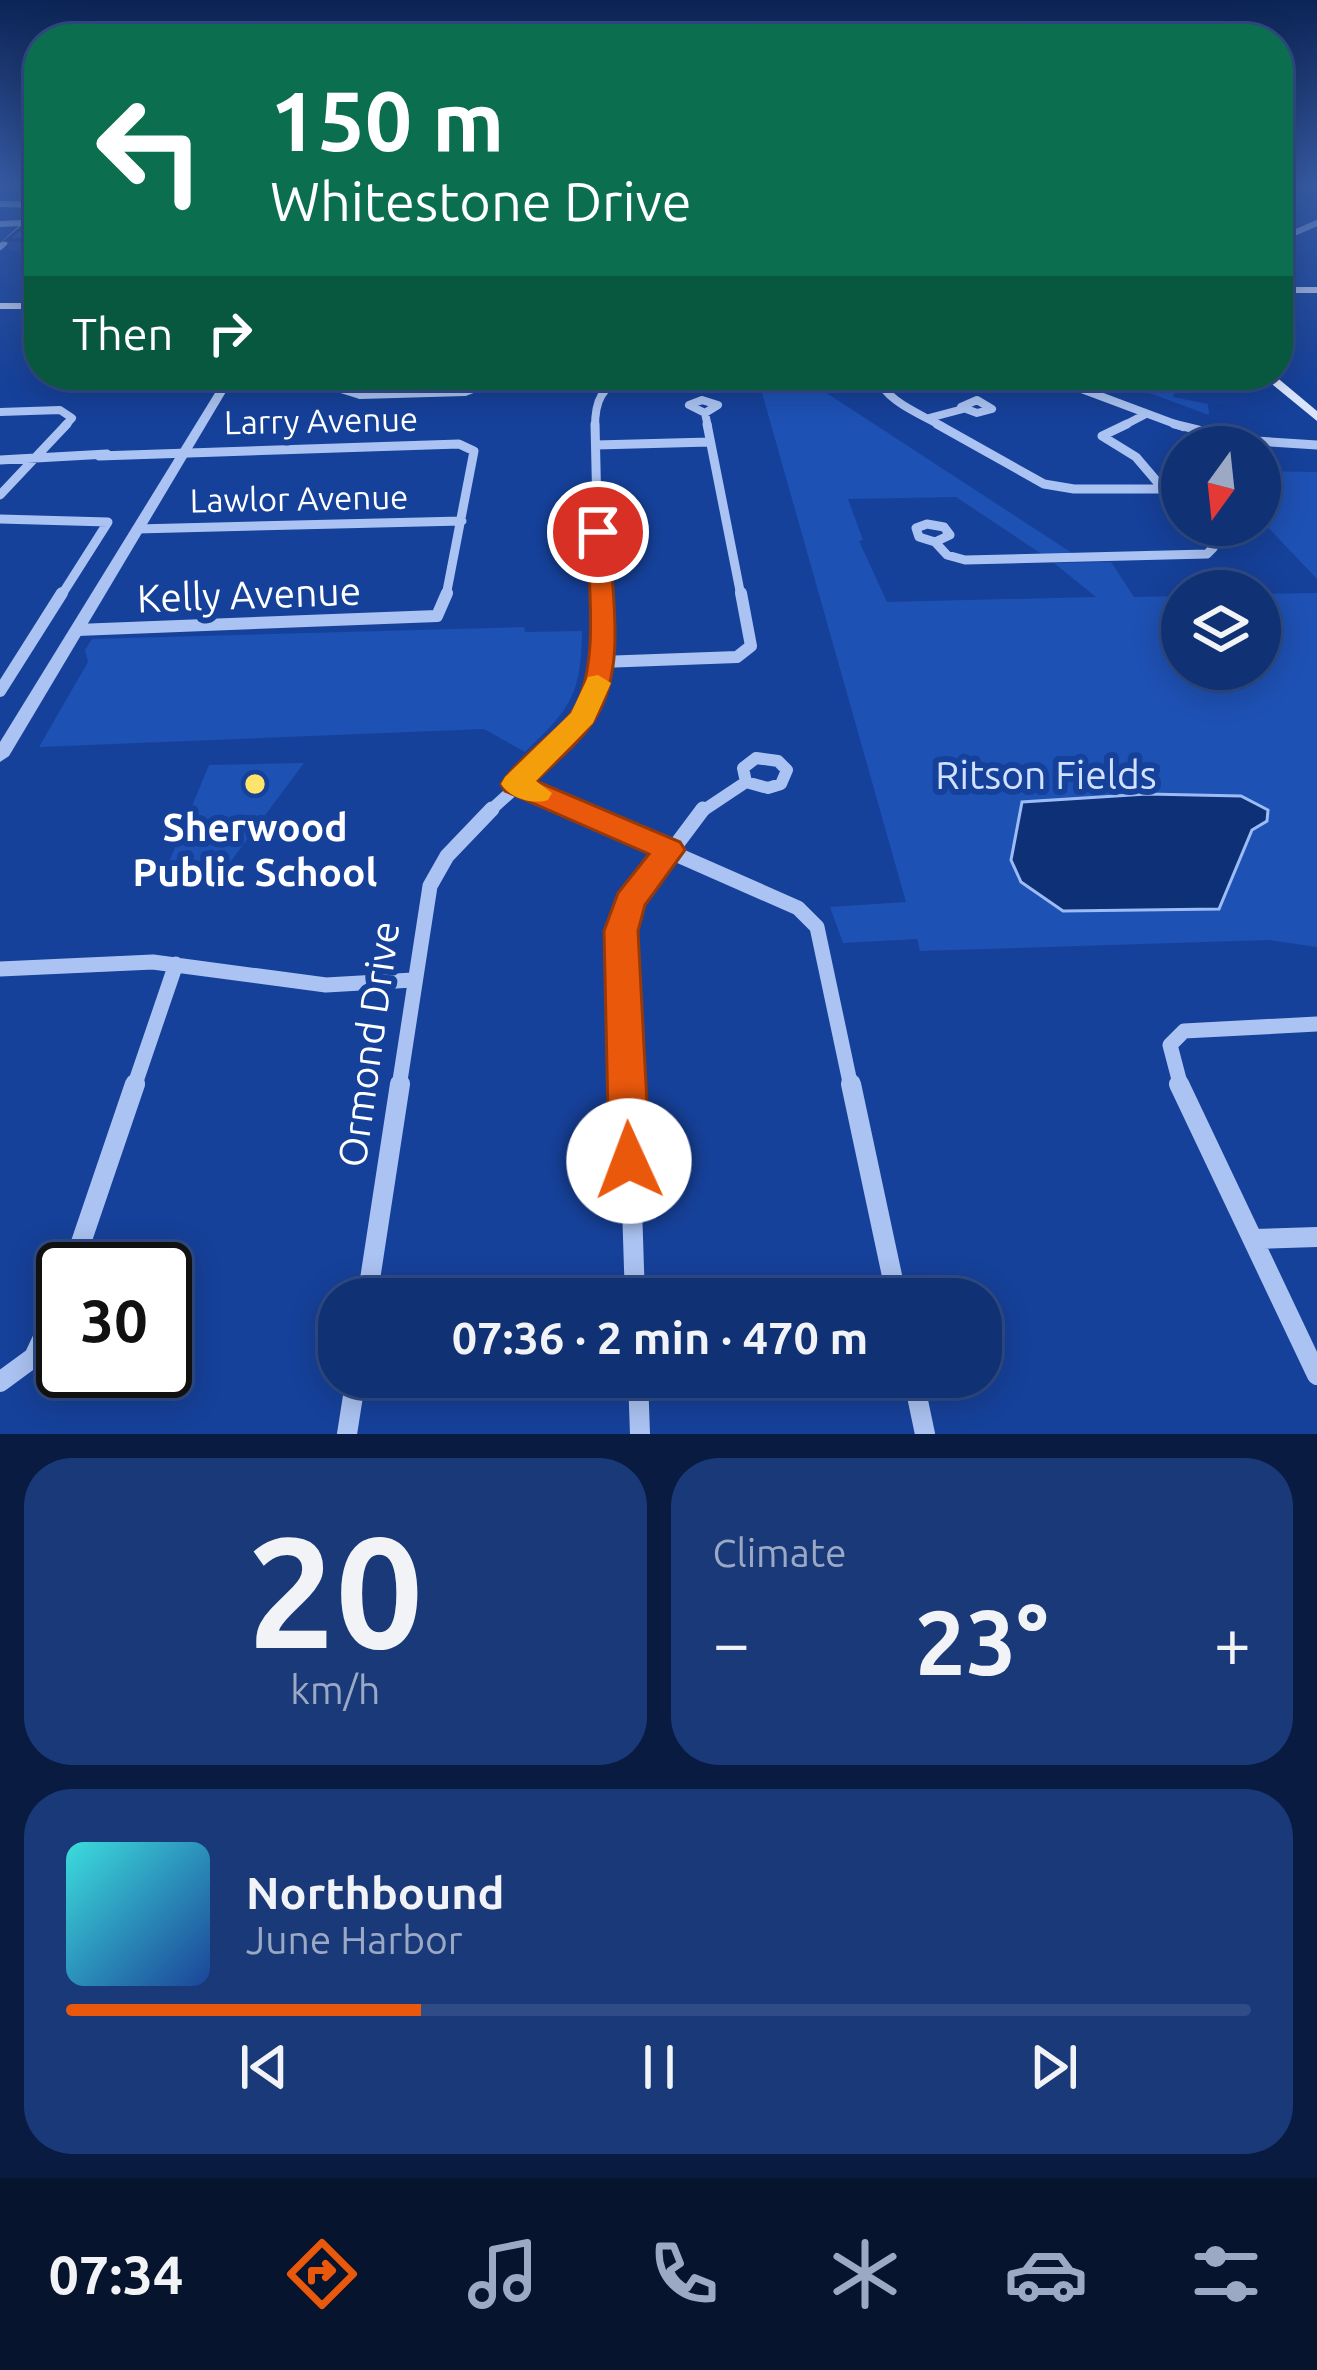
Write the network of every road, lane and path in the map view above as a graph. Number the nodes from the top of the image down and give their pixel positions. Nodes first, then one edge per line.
1 (222, 390) edge
2 (344, 390) edge
3 (470, 390) edge
4 (602, 390) edge
5 (884, 390) edge
6 (1082, 390) edge
7 (1285, 390) edge
8 (963, 409) dead end
9 (0, 412) edge
10 (705, 413) dead end
11 (1144, 415) junction
12 (1317, 417) edge
13 (929, 418) junction
14 (710, 442) junction
15 (596, 445) junction
16 (1317, 445) edge
17 (185, 451) junction
18 (0, 460) edge
19 (33, 460) junction
20 (1161, 487) edge
21 (1161, 489) edge
22 (0, 495) edge
23 (0, 519) edge
24 (462, 521) junction
25 (137, 529) junction
26 (935, 542) dead end
27 (1211, 546) edge
28 (77, 630) junction
29 (601, 662) junction
30 (0, 691) edge
31 (0, 756) edge
32 (746, 782) dead end
33 (516, 784) junction
34 (669, 850) junction
35 (176, 964) junction
36 (0, 969) edge
37 (413, 980) junction
38 (1317, 1024) edge
39 (1317, 1237) edge
40 (1254, 1239) junction
41 (81, 1242) edge
42 (370, 1278) edge
43 (634, 1278) edge
44 (892, 1278) edge
45 (36, 1359) edge
46 (1317, 1375) edge
47 (0, 1382) edge
48 (353, 1398) edge
49 (639, 1398) edge
50 (917, 1398) edge
51 (347, 1434) edge
52 (640, 1434) edge
53 (925, 1434) edge

1 - 17 street
2 - 3 street
4 - 15 street, Ormond Drive
5 - 13 street
6 - 11 street
7 - 12 main road
8 - 13 street
9 - 19 street
10 - 14 street
11 - 16 street
11 - 20 street
13 - 21 street
14 - 15 street
14 - 29 street
15 - 29 street, Ormond Drive
17 - 19 street, Larry Avenue
17 - 24 street, Larry Avenue
17 - 25 street
18 - 19 street, Larry Avenue
19 - 22 street
23 - 30 street
24 - 25 street, Lawlor Avenue
24 - 28 street, Kelly Avenue
25 - 28 street
26 - 27 street
28 - 31 street
29 - 33 street, Ormond Drive
32 - 34 street
33 - 34 street
33 - 37 street, Ormond Drive
34 - 43 street
34 - 44 street
35 - 36 street
35 - 37 street
35 - 41 street
37 - 42 street, Ormond Drive
38 - 40 street
39 - 40 street
40 - 46 street
45 - 47 street
48 - 51 street
49 - 52 street
50 - 53 street

